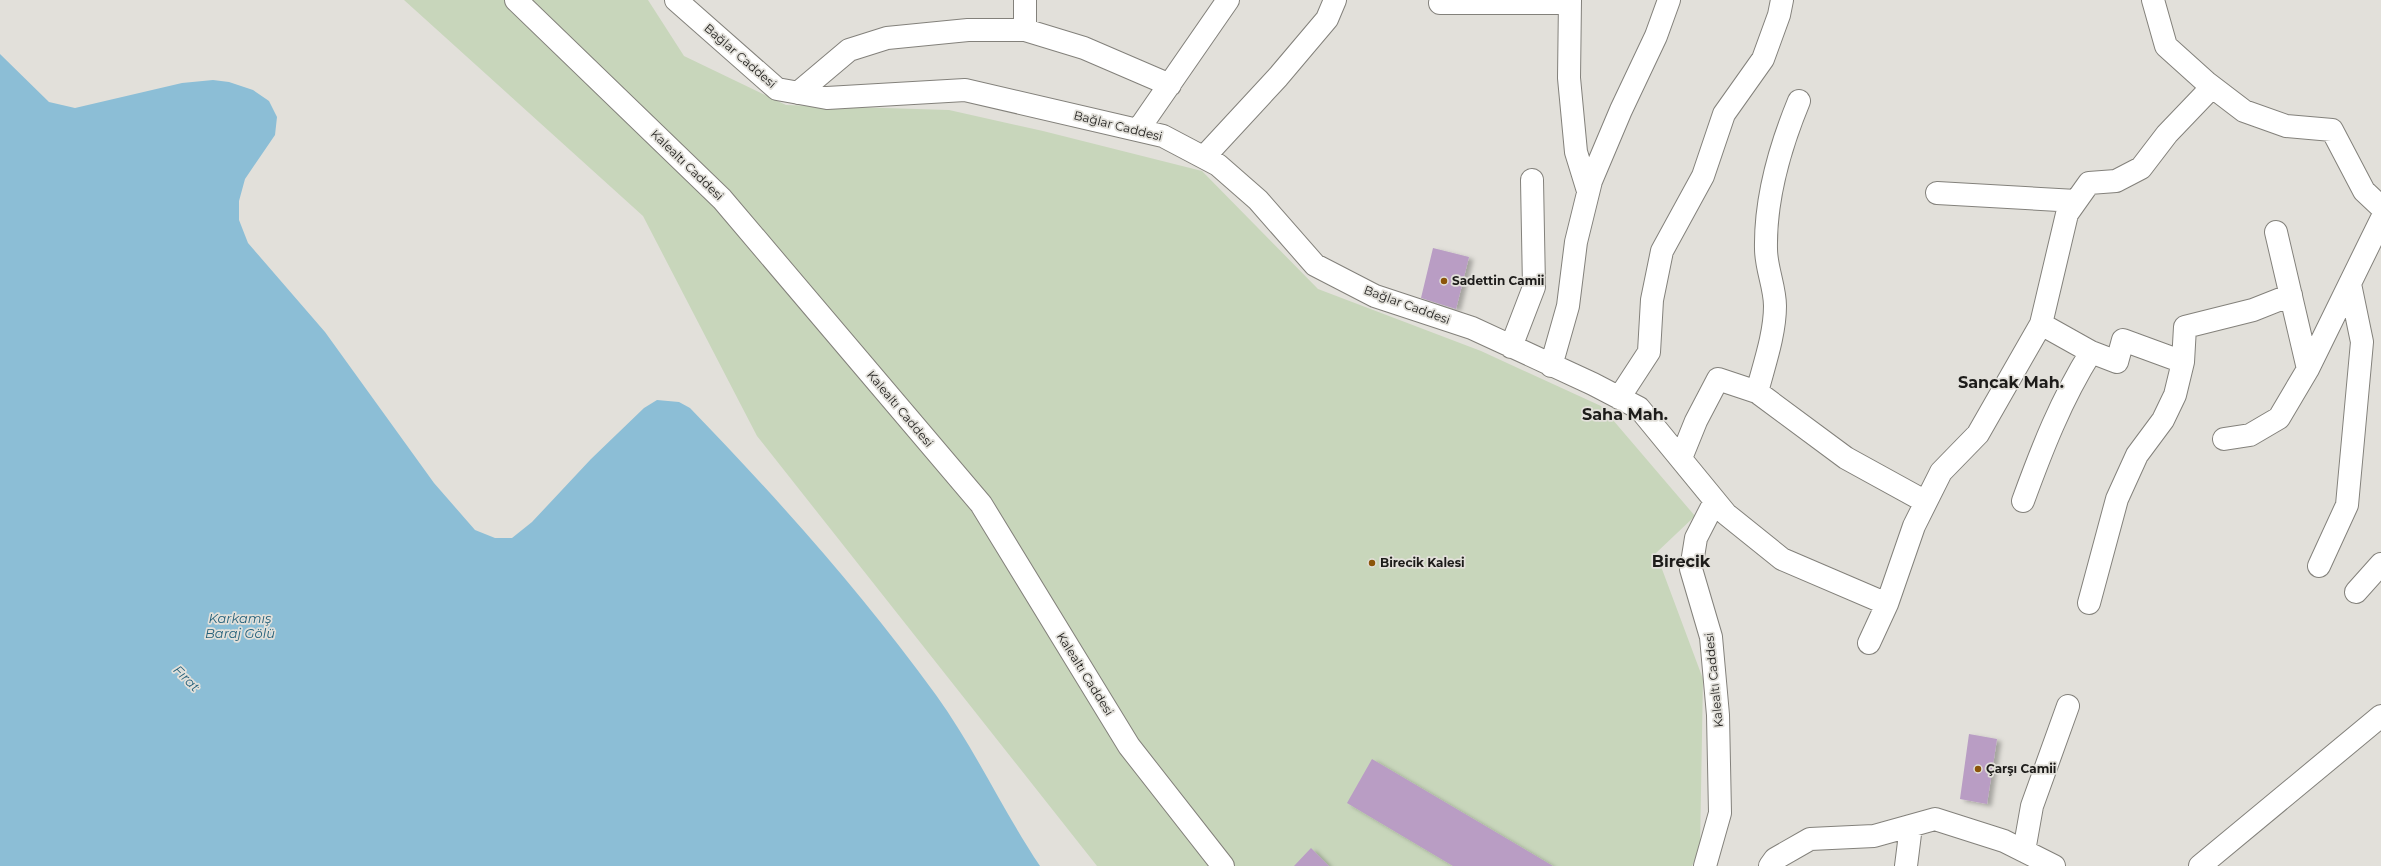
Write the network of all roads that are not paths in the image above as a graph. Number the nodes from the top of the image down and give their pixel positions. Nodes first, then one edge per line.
1 (516, 0) edge
2 (676, 0) edge
3 (1025, 0) edge
4 (1228, 0) edge
5 (1335, 0) edge
6 (1669, 0) edge
7 (1782, 0) edge
8 (2153, 0) edge
9 (1570, 2) edge
10 (1440, 3) dead end
11 (1026, 30) junction
12 (1170, 85) junction
13 (2212, 87) junction
14 (798, 93) junction
15 (1799, 101) dead end
16 (1138, 130) junction
17 (1204, 158) junction
18 (1532, 180) dead end
19 (1588, 191) junction
20 (1937, 193) dead end
21 (2076, 201) junction
22 (2381, 207) edge
23 (2381, 220) edge
24 (2276, 232) dead end
25 (2350, 284) junction
26 (2291, 295) junction
27 (2041, 324) junction
28 (1511, 347) junction
29 (2091, 352) junction
30 (2183, 362) junction
31 (1551, 366) junction
32 (2308, 369) junction
33 (1757, 392) junction
34 (1619, 398) junction
35 (2224, 439) dead end
36 (1681, 458) junction
37 (1715, 501) junction
38 (2023, 501) dead end
39 (1926, 502) junction
40 (2381, 564) edge
41 (2319, 566) dead end
42 (2356, 592) dead end
43 (2089, 603) dead end
44 (1887, 604) junction
45 (1869, 643) dead end
46 (2068, 706) dead end
47 (2381, 716) edge
48 (1911, 826) junction
49 (2024, 851) junction
50 (1223, 866) edge
51 (1705, 866) edge
52 (1770, 866) edge
53 (1906, 866) edge
54 (2054, 866) edge
55 (2200, 866) edge

1 - 50 street, Kalealtı Caddesi
2 - 14 street, Bağlar Caddesi
3 - 11 street
4 - 12 street
5 - 17 street
6 - 19 street
7 - 34 street
8 - 13 street
9 - 10 street
9 - 19 street
11 - 12 street
11 - 14 street
12 - 16 street
13 - 21 street
13 - 22 street
14 - 16 street, Bağlar Caddesi
15 - 33 street
16 - 17 street, Bağlar Caddesi
17 - 28 street, Bağlar Caddesi
18 - 28 street
19 - 31 street
20 - 21 street
21 - 27 street
23 - 25 street
24 - 26 street
25 - 32 street
25 - 41 street
26 - 30 street
26 - 32 street
27 - 29 street
27 - 39 street
28 - 31 street, Bağlar Caddesi
29 - 30 street
29 - 38 street
30 - 43 street
31 - 34 street, Bağlar Caddesi
32 - 35 street
33 - 36 street
33 - 39 street
34 - 36 street, Bağlar Caddesi
36 - 37 street, Bağlar Caddesi
37 - 44 street, Bağlar Caddesi
37 - 51 street, Kalealtı Caddesi
39 - 44 street
40 - 42 street
44 - 45 street
46 - 49 street
47 - 55 street
48 - 49 street
48 - 52 street
48 - 53 street
49 - 54 street

